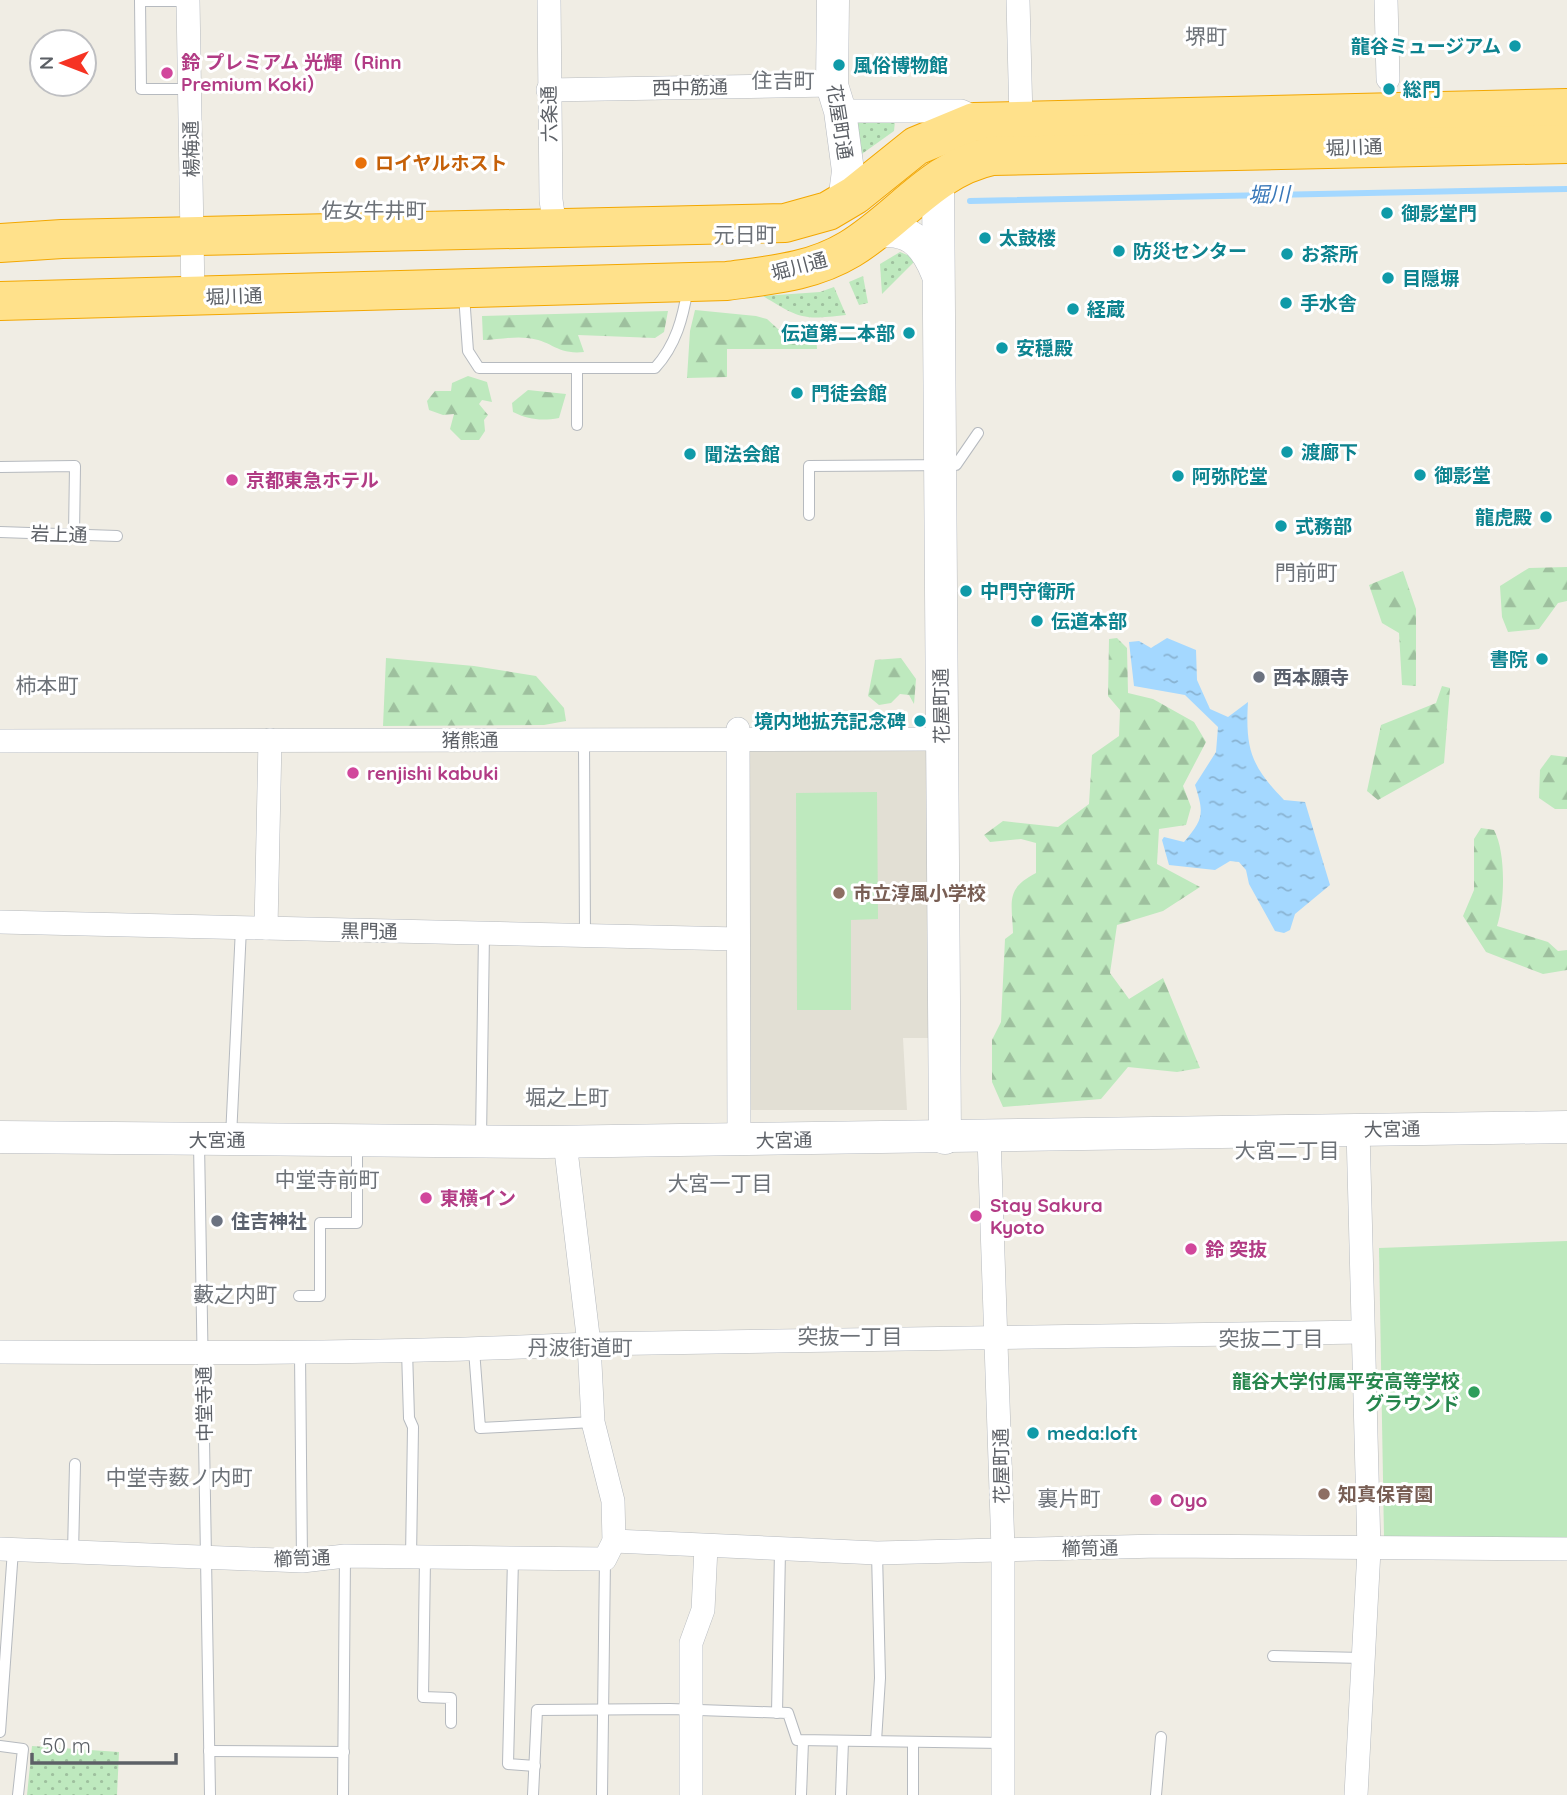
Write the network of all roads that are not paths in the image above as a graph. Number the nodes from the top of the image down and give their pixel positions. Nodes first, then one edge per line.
1 (548, 0) edge
2 (833, 0) edge
3 (1017, 0) edge
4 (1386, 0) edge
5 (188, 1) edge
6 (190, 89) junction
7 (548, 90) junction
8 (836, 98) junction
9 (1388, 107) junction
10 (1567, 108) edge
11 (1021, 119) junction
12 (983, 121) junction
13 (1567, 144) edge
14 (938, 178) junction
15 (844, 202) junction
16 (0, 221) edge
17 (555, 227) junction
18 (874, 233) junction
19 (193, 235) junction
20 (62, 239) junction
21 (0, 243) edge
22 (937, 274) junction
23 (689, 281) junction
24 (463, 288) junction
25 (193, 297) junction
26 (0, 300) edge
27 (577, 369) junction
28 (577, 425) dead end
29 (978, 433) dead end
30 (939, 465) junction
31 (0, 467) edge
32 (810, 514) dead end
33 (0, 532) edge
34 (74, 535) junction
35 (117, 537) dead end
36 (738, 734) junction
37 (941, 739) junction
38 (270, 740) junction
39 (583, 740) junction
40 (0, 741) edge
41 (0, 922) edge
42 (240, 928) junction
43 (266, 928) junction
44 (484, 933) junction
45 (585, 936) junction
46 (738, 939) junction
47 (1567, 1127) edge
48 (1358, 1130) junction
49 (0, 1137) edge
50 (989, 1137) junction
51 (945, 1138) junction
52 (199, 1140) junction
53 (231, 1140) junction
54 (357, 1140) junction
55 (739, 1140) junction
56 (481, 1142) junction
57 (565, 1142) junction
58 (299, 1296) dead end
59 (1362, 1332) junction
60 (997, 1339) junction
61 (589, 1344) junction
62 (407, 1350) junction
63 (474, 1350) junction
64 (0, 1352) edge
65 (203, 1353) junction
66 (300, 1353) junction
67 (593, 1422) junction
68 (75, 1464) dead end
69 (706, 1547) junction
70 (6, 1549) edge
71 (1003, 1549) junction
72 (1567, 1549) edge
73 (609, 1550) junction
74 (780, 1550) junction
75 (1369, 1550) junction
76 (73, 1553) junction
77 (877, 1553) junction
78 (345, 1556) junction
79 (206, 1558) junction
80 (418, 1559) junction
81 (513, 1559) junction
82 (302, 1561) junction
83 (1273, 1656) dead end
84 (1363, 1658) junction
85 (604, 1710) junction
86 (691, 1710) junction
87 (777, 1713) junction
88 (451, 1723) dead end
89 (0, 1732) edge
90 (1161, 1737) dead end
91 (803, 1741) junction
92 (843, 1741) junction
93 (876, 1741) junction
94 (913, 1742) junction
95 (1003, 1743) junction
96 (0, 1746) edge
97 (209, 1751) junction
98 (344, 1752) junction
99 (535, 1766) junction
100 (18, 1795) edge
101 (210, 1795) edge
102 (343, 1795) edge
103 (533, 1795) edge
104 (602, 1795) edge
105 (691, 1795) edge
106 (801, 1795) edge
107 (841, 1795) edge
108 (913, 1795) edge
109 (1003, 1795) edge
110 (1156, 1795) edge
111 (1356, 1795) edge

1 - 7 street, 六条通
2 - 8 street, 花屋町通
3 - 11 street
4 - 9 street
5 - 6 street, 楊梅通
5 - 6 lane
6 - 19 street, 楊梅通
7 - 8 street, 西中筋通
7 - 17 street, 六条通
8 - 12 street, 西中筋通
8 - 15 street, 花屋町通
9 - 10 highway, 堀川通
9 - 11 highway, 堀川通
9 - 13 highway, 堀川通
9 - 14 highway, 堀川通
11 - 12 highway, 堀川通
12 - 15 highway, 堀川通
14 - 18 highway, 堀川通
14 - 22 street, 花屋町通
15 - 17 highway, 堀川通
16 - 20 highway
17 - 19 highway, 堀川通
18 - 22 street, 花屋町通
18 - 23 highway, 堀川通
19 - 20 highway, 堀川通
19 - 25 street, 楊梅通
20 - 21 highway, 堀川通
22 - 30 street, 花屋町通
23 - 24 highway, 堀川通
23 - 27 lane
24 - 25 highway, 堀川通
24 - 27 lane
25 - 26 highway, 堀川通
27 - 28 lane
29 - 30 lane
30 - 32 lane
30 - 37 street, 花屋町通
31 - 34 lane
33 - 34 lane, 岩上通
34 - 35 lane, 岩上通
36 - 37 street, 猪熊通
36 - 39 street, 猪熊通
36 - 46 street
37 - 51 street, 花屋町通
38 - 39 street, 猪熊通
38 - 40 street, 猪熊通
38 - 43 street
39 - 45 lane
41 - 42 street, 黒門通
42 - 43 street, 黒門通
42 - 53 lane
43 - 44 street, 黒門通
44 - 45 street, 黒門通
44 - 56 lane
45 - 46 street, 黒門通
46 - 55 street
47 - 48 street, 大宮通
48 - 50 street, 大宮通
48 - 59 street
49 - 52 street, 大宮通
50 - 51 street, 大宮通
50 - 60 street, 花屋町通
51 - 55 street, 大宮通
52 - 53 street, 大宮通
52 - 65 lane, 中堂寺通
53 - 54 street, 大宮通
54 - 56 street, 大宮通
54 - 58 lane
55 - 57 street, 大宮通
56 - 57 street, 大宮通
57 - 61 street
59 - 60 street
59 - 75 street
60 - 61 street
60 - 71 street, 花屋町通
61 - 63 street
61 - 67 street
62 - 63 street
62 - 66 street
62 - 80 lane
63 - 67 lane
64 - 65 street
65 - 66 street
65 - 79 lane, 中堂寺通
66 - 82 lane
67 - 73 street
68 - 76 lane
69 - 73 street, 櫛笥通
69 - 74 street, 櫛笥通
69 - 86 street
70 - 76 street, 櫛笥通
70 - 89 lane
71 - 75 street, 櫛笥通
71 - 77 street, 櫛笥通
71 - 95 street, 花屋町通
72 - 75 street, 櫛笥通
73 - 81 street, 櫛笥通
73 - 85 lane
74 - 77 street, 櫛笥通
74 - 87 lane
75 - 84 street
76 - 79 street, 櫛笥通
77 - 93 lane
78 - 80 street, 櫛笥通
78 - 82 street, 櫛笥通
78 - 98 lane
79 - 82 street, 櫛笥通
79 - 97 lane, 中堂寺通
80 - 81 street, 櫛笥通
80 - 88 lane
81 - 99 lane
83 - 84 lane
84 - 111 street
85 - 86 lane
85 - 99 lane
85 - 104 lane
86 - 87 lane
86 - 105 street
87 - 91 lane
90 - 110 lane
91 - 92 lane
91 - 106 lane
92 - 93 lane
92 - 107 lane
93 - 94 lane
94 - 95 lane
94 - 108 lane
95 - 109 street, 花屋町通
96 - 100 lane
97 - 98 lane
97 - 101 lane, 中堂寺通
98 - 102 lane
99 - 103 lane

